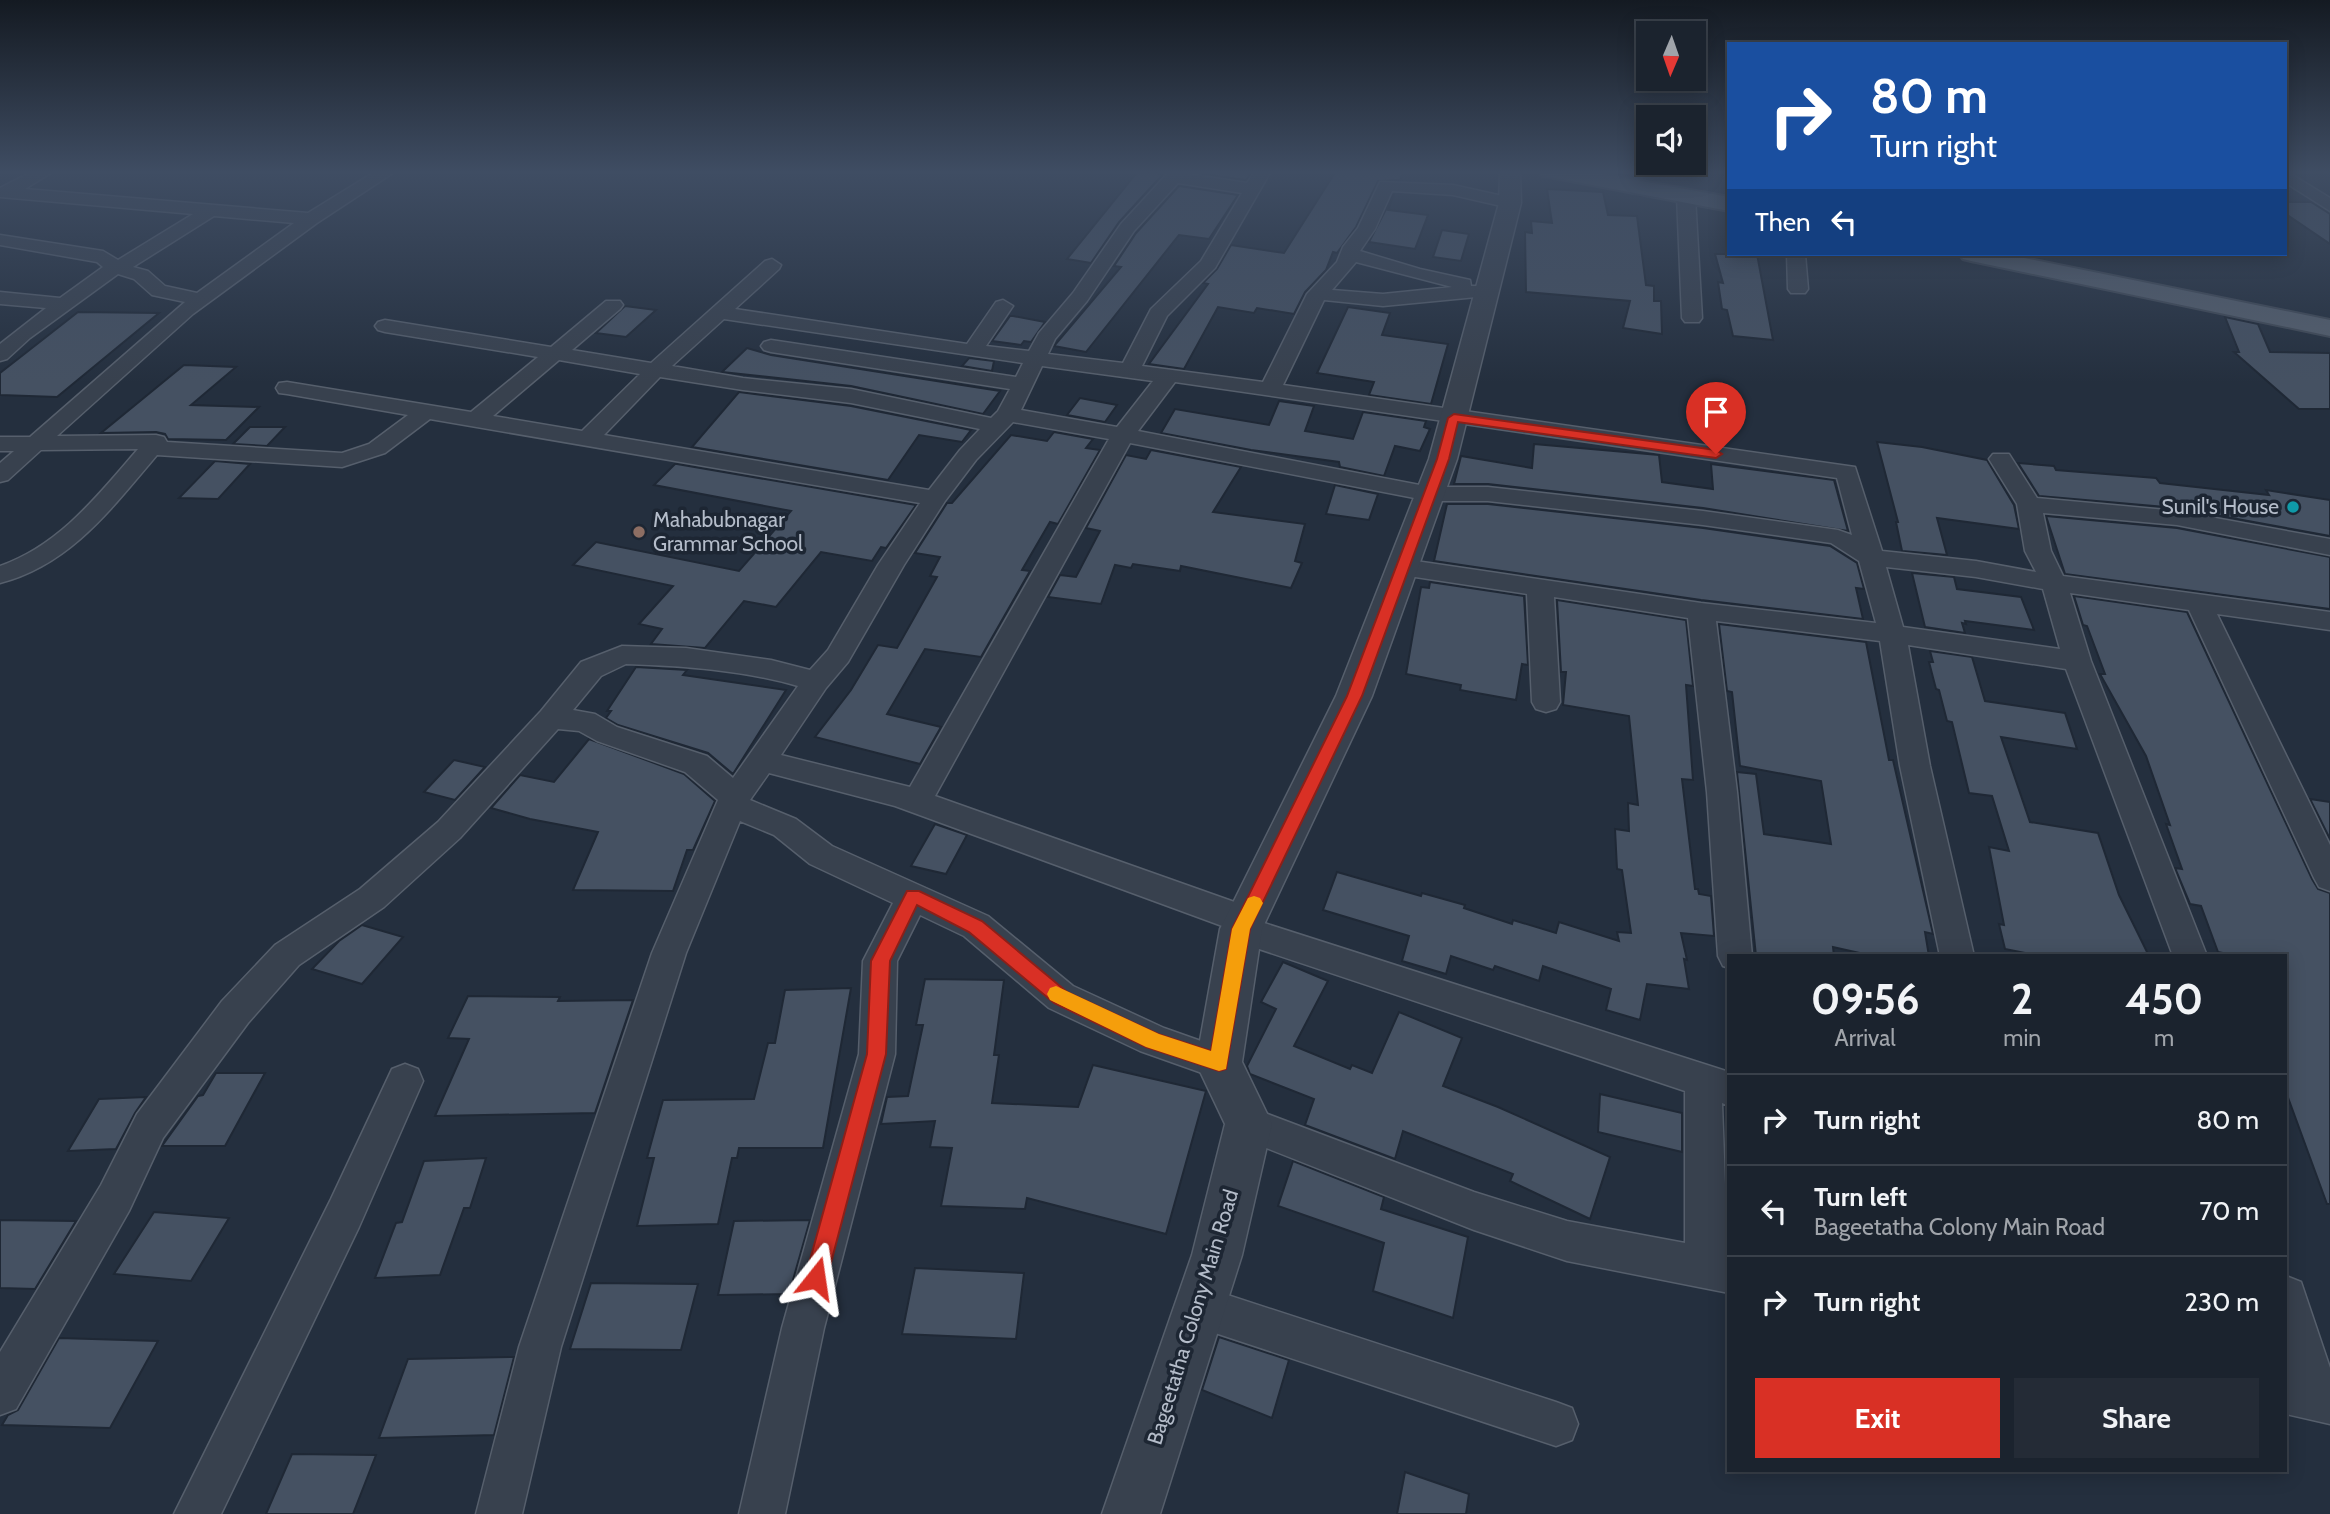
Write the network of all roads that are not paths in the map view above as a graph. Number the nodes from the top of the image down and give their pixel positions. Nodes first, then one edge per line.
1 (10, 242) edge
2 (160, 242) edge
3 (280, 242) edge
4 (1118, 242) edge
5 (1221, 242) edge
6 (1356, 242) edge
7 (1498, 242) edge
8 (1688, 242) edge
9 (1350, 254) junction
10 (1796, 256) edge
11 (1981, 256) edge
12 (2035, 256) edge
13 (772, 265) dead end
14 (117, 268) junction
15 (1487, 289) junction
16 (1798, 289) dead end
17 (1317, 294) junction
18 (0, 298) edge
19 (200, 299) junction
20 (64, 304) junction
21 (613, 305) dead end
22 (1003, 306) dead end
23 (719, 312) junction
24 (2330, 317) edge
25 (1692, 318) dead end
26 (385, 326) dead end
27 (2330, 328) edge
28 (771, 346) dead end
29 (973, 351) junction
30 (556, 353) junction
31 (0, 355) edge
32 (1034, 358) junction
33 (655, 370) junction
34 (1130, 370) junction
35 (1169, 375) junction
36 (1022, 384) junction
37 (287, 388) dead end
38 (1271, 388) junction
39 (425, 412) junction
40 (1454, 418) junction
41 (475, 420) junction
42 (1002, 420) junction
43 (1123, 435) junction
44 (587, 439) junction
45 (0, 444) edge
46 (35, 444) junction
47 (150, 448) junction
48 (2001, 459) dead end
49 (0, 475) edge
50 (1430, 494) junction
51 (935, 498) junction
52 (2029, 504) junction
53 (2330, 547) edge
54 (1872, 558) junction
55 (1402, 567) junction
56 (0, 575) edge
57 (2054, 583) junction
58 (1540, 587) junction
59 (2199, 603) junction
60 (1701, 611) junction
61 (2330, 621) edge
62 (1892, 634) junction
63 (2077, 662) junction
64 (816, 681) junction
65 (1546, 702) dead end
66 (551, 718) junction
67 (763, 761) junction
68 (734, 801) junction
69 (917, 802) junction
70 (2330, 878) edge
71 (913, 895) junction
72 (1243, 925) junction
73 (1735, 954) edge
74 (1957, 954) edge
75 (2189, 954) edge
76 (1219, 1063) junction
77 (405, 1081) dead end
78 (1716, 1085) edge
79 (1249, 1124) junction
80 (1717, 1269) edge
81 (2287, 1301) edge
82 (1200, 1307) junction
83 (0, 1393) edge
84 (2311, 1397) edge
85 (1556, 1424) dead end
86 (197, 1514) edge
87 (499, 1514) edge
88 (762, 1514) edge
89 (1131, 1514) edge

1 - 14 street
2 - 14 street
3 - 19 street
4 - 32 street
5 - 34 street
6 - 9 street
7 - 15 street
8 - 25 street
9 - 15 street
9 - 17 street
10 - 16 street
11 - 27 main road
12 - 24 main road
13 - 23 street
14 - 19 street
14 - 20 street
15 - 17 street
15 - 40 street
17 - 38 street
18 - 20 street
19 - 46 street
20 - 31 street
21 - 30 street
22 - 29 street
23 - 29 street
23 - 33 street
26 - 30 street
28 - 36 street
29 - 32 street
30 - 33 street
30 - 41 street
32 - 34 street
32 - 36 street
33 - 42 street
33 - 44 street
34 - 35 street
35 - 38 street
35 - 43 street
36 - 42 street
37 - 39 street
38 - 40 street
39 - 41 street
39 - 47 street
40 - 50 street
40 - 54 street
41 - 44 street
42 - 43 street
42 - 51 street
43 - 50 street
43 - 69 street
44 - 51 street
45 - 46 street
46 - 47 street
46 - 49 street
47 - 56 street
48 - 52 street
50 - 54 street
50 - 55 street
51 - 64 street
52 - 53 street
52 - 57 street
54 - 57 street
54 - 62 street
55 - 58 street
55 - 72 street
57 - 59 street
57 - 63 street
58 - 60 street
58 - 65 street
59 - 61 street
59 - 70 street
60 - 62 street
60 - 73 street
62 - 63 street
62 - 74 street
63 - 75 street
64 - 66 street
64 - 67 street
66 - 68 street
66 - 83 street
67 - 68 street
67 - 69 street
68 - 71 street
68 - 87 street
69 - 72 street
71 - 76 street
71 - 88 street
72 - 76 street
72 - 78 street
76 - 79 street
77 - 86 street
78 - 80 street
79 - 80 street
79 - 82 street, Bageetatha Colony Main Road
81 - 84 street
82 - 85 street
82 - 89 street, Bageetatha Colony Main Road

